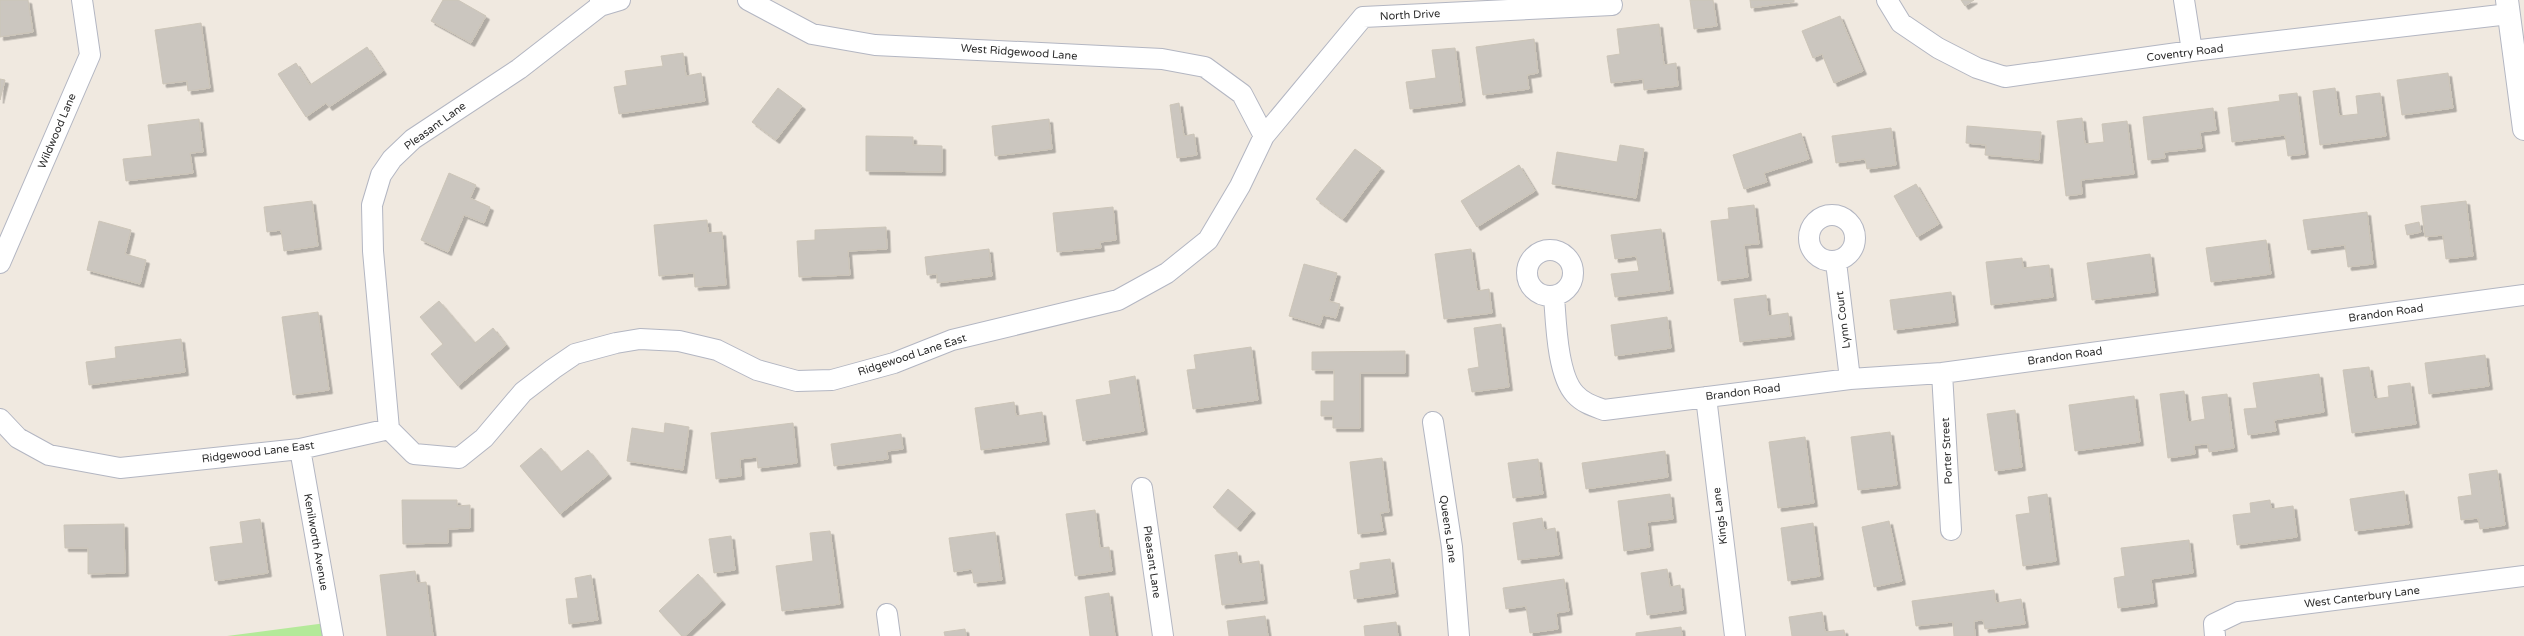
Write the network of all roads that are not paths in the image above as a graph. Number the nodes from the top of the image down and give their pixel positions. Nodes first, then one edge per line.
1 (82, 0) edge
2 (620, 0) edge
3 (1887, 0) edge
4 (2184, 0) edge
5 (754, 2) edge
6 (600, 3) edge
7 (1612, 5) dead end
8 (2508, 7) edge
9 (2192, 51) junction
10 (2524, 129) edge
11 (1264, 136) junction
12 (1, 260) edge
13 (1836, 262) dead end
14 (2524, 295) edge
15 (1554, 296) dead end
16 (1942, 372) junction
17 (1850, 379) junction
18 (1706, 397) junction
19 (0, 419) edge
20 (1433, 422) dead end
21 (390, 429) junction
22 (300, 449) junction
23 (1142, 488) dead end
24 (1951, 530) dead end
25 (2524, 576) edge
26 (887, 614) dead end
27 (333, 636) edge
28 (890, 636) edge
29 (1163, 636) edge
30 (1459, 636) edge
31 (1735, 636) edge
32 (2215, 636) edge

1 - 12 street, Wildwood Lane
2 - 6 street
3 - 9 street, Coventry Road
4 - 9 street
5 - 11 street, West Ridgewood Lane
6 - 21 street, Pleasant Lane
7 - 11 street, North Drive
8 - 9 street, Coventry Road
8 - 10 street
11 - 21 street, Ridgewood Lane East
13 - 17 street, Lynn Court
14 - 16 street, Brandon Road
15 - 18 street, Brandon Road
16 - 17 street, Brandon Road
16 - 24 street, Porter Street
17 - 18 street, Brandon Road
18 - 31 street, Kings Lane
19 - 22 street, Ridgewood Lane East
20 - 30 street, Queens Lane
21 - 22 street, Ridgewood Lane East
22 - 27 street, Kenilworth Avenue
23 - 29 street, Pleasant Lane
25 - 32 street, West Canterbury Lane
26 - 28 street

